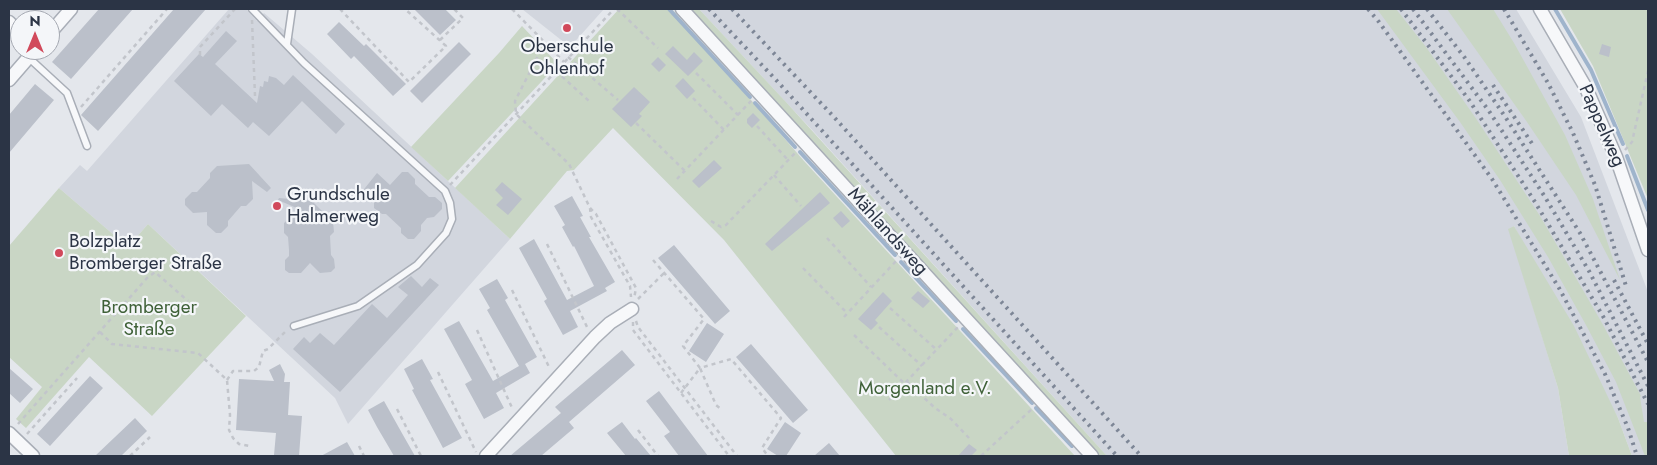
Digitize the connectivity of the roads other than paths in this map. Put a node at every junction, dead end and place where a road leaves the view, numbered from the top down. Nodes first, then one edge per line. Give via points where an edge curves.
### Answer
1 (71, 9) edge
2 (292, 9) edge
3 (682, 9) edge
4 (1540, 9) edge
5 (254, 11) edge
6 (60, 22) edge
7 (287, 44) junction
8 (27, 60) edge
9 (37, 60) edge
10 (9, 80) edge
11 (87, 146) dead end
12 (1648, 250) edge
13 (632, 308) road end
14 (294, 326) road end
15 (486, 456) edge
16 (1092, 456) edge

1 - 6 street
2 - 7 lane
3 - 16 street, Mählandsweg
4 - 12 street, Pappelweg via 1586,88 1616,157
5 - 7 lane
7 - 14 lane via 445,191 452,218 446,233 417,265 358,306
8 - 10 street
9 - 11 lane via 67,93
13 - 15 street via 595,337

